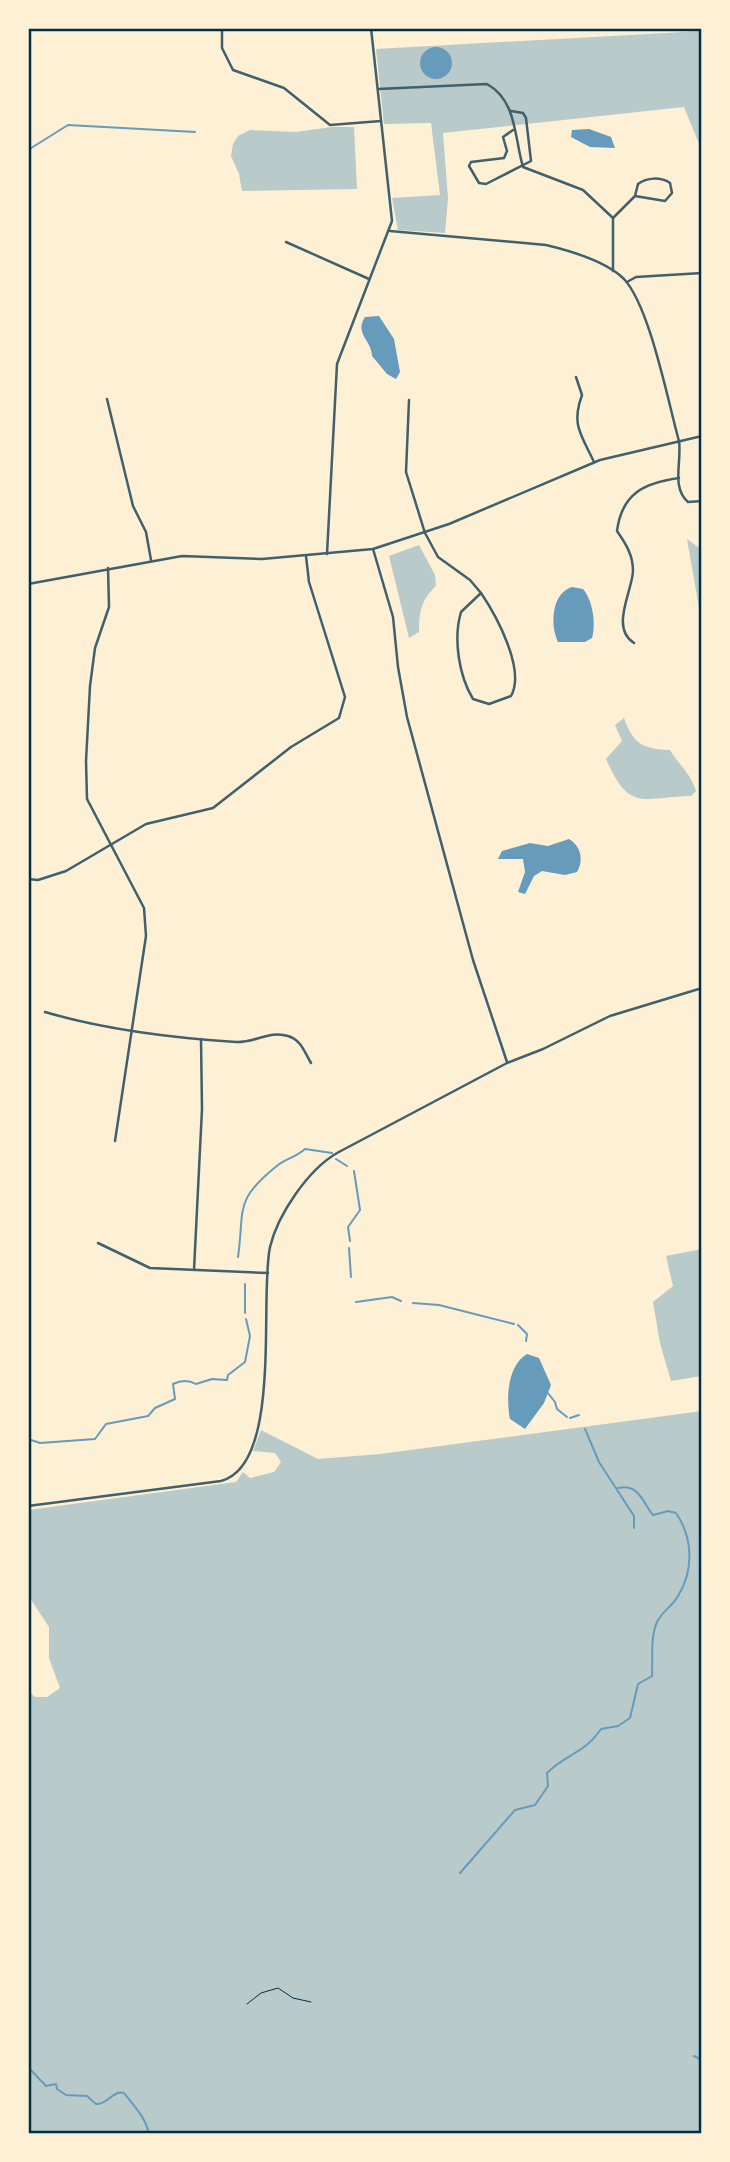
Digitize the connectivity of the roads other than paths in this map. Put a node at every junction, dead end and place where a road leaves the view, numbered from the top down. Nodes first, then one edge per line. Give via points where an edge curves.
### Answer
1 (222, 28) edge
2 (371, 28) edge
3 (378, 89) junction
4 (511, 111) junction
5 (381, 121) junction
6 (513, 130) junction
7 (523, 167) junction
8 (635, 196) junction
9 (613, 218) junction
10 (390, 231) junction
11 (286, 242) dead end
12 (613, 271) junction
13 (702, 273) edge
14 (369, 279) junction
15 (626, 282) junction
16 (576, 377) dead end
17 (107, 399) dead end
18 (409, 400) dead end
19 (702, 436) edge
20 (679, 441) junction
21 (594, 462) junction
22 (679, 478) junction
23 (702, 501) edge
24 (425, 533) junction
25 (373, 549) junction
26 (327, 554) junction
27 (306, 556) junction
28 (151, 560) junction
29 (108, 568) junction
30 (28, 584) edge
31 (481, 593) junction
32 (634, 643) dead end
33 (113, 846) junction
34 (28, 879) edge
35 (702, 988) edge
36 (45, 1012) dead end
37 (130, 1029) junction
38 (201, 1039) junction
39 (311, 1063) dead end
40 (507, 1063) junction
41 (116, 1141) dead end
42 (98, 1242) dead end
43 (194, 1270) junction
44 (268, 1273) junction
45 (28, 1506) edge

1 - 5 street via 222,48 233,70 284,88 330,125
2 - 3 street
3 - 4 street via 487,85 506,100
3 - 5 street
4 - 6 street
4 - 7 street via 526,118 531,161
5 - 10 street via 392,207
6 - 7 street
6 - 7 street via 503,137 504,158 476,160 469,166 479,183 485,184
7 - 9 street via 583,190
8 - 8 street via 665,201 670,198 670,183 663,178 642,180
8 - 9 street
9 - 12 street
10 - 12 street via 546,245
10 - 14 street
11 - 14 street
12 - 15 street
13 - 15 street via 636,277
14 - 26 street via 337,369
15 - 20 street via 641,308
16 - 21 street via 582,395 576,424
17 - 28 street
18 - 24 street via 406,472
19 - 20 street
20 - 21 street
20 - 22 street
21 - 24 street
22 - 23 street via 682,497 688,502
22 - 32 street via 648,482 620,510 617,531 629,548 633,570 624,624
24 - 25 street
24 - 31 street via 438,557
25 - 26 street
25 - 40 street via 392,608 407,717 473,960
26 - 27 street
27 - 28 street
27 - 33 street via 309,582 345,697 339,718 291,747 213,808 146,824
28 - 29 street
29 - 30 street
29 - 33 street via 108,607 95,648 86,761 87,799
31 - 31 street via 506,641 516,680 511,696 489,704 473,699 468,691 459,651 461,612
33 - 34 street via 66,871
33 - 37 street via 144,908 146,936
35 - 40 street via 610,1016
36 - 37 street
37 - 38 street
37 - 41 street
38 - 39 street via 240,1042 285,1034 299,1040
38 - 43 street
40 - 44 street via 319,1165 274,1235
42 - 43 street via 150,1268
43 - 44 street
44 - 45 street via 262,1408 247,1457 236,1475 221,1481

